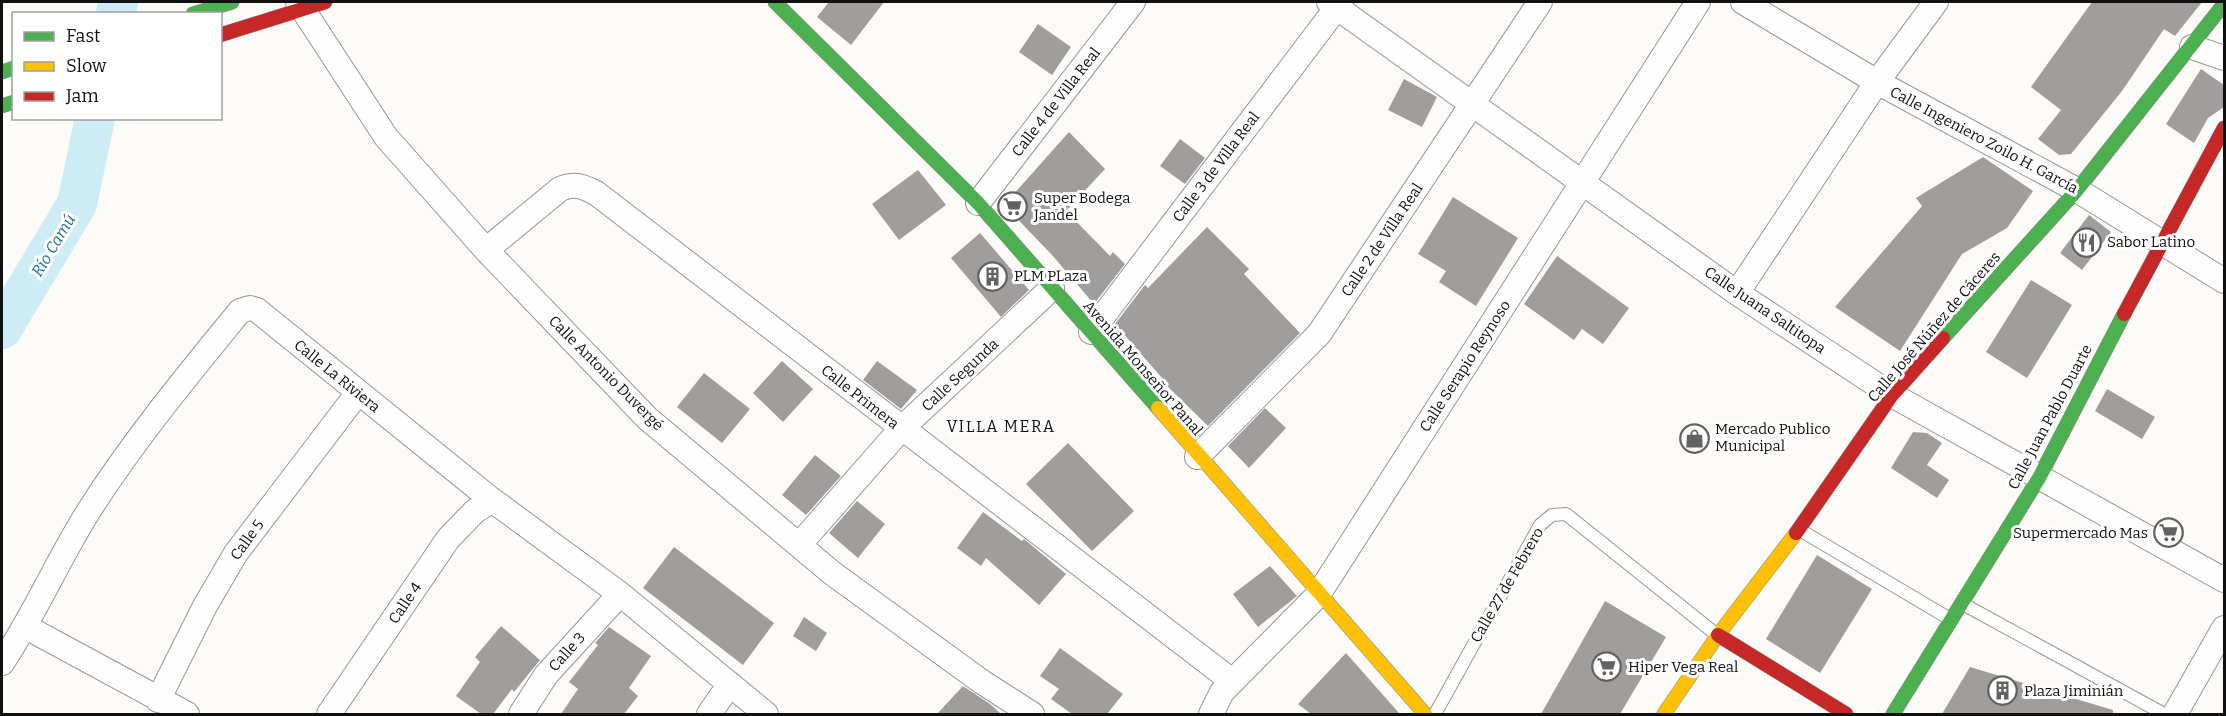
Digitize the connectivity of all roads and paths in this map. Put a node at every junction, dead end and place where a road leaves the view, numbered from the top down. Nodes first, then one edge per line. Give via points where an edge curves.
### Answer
1 (230, 2) edge
2 (324, 2) edge
3 (775, 2) edge
4 (1133, 2) edge
5 (1540, 2) edge
6 (1698, 2) edge
7 (1743, 2) edge
8 (1936, 2) edge
9 (1336, 3) edge
10 (2224, 4) edge
11 (300, 6) edge
12 (199, 12) edge
13 (222, 34) edge
14 (2192, 47) junction
15 (2224, 58) edge
16 (1877, 82) junction
17 (1472, 104) junction
18 (2224, 128) edge
19 (1582, 183) junction
20 (2077, 190) junction
21 (978, 202) junction
22 (2161, 241) junction
23 (486, 250) junction
24 (2224, 281) edge
25 (1052, 288) junction
26 (1737, 293) junction
27 (1091, 332) junction
28 (357, 394) junction
29 (1892, 396) junction
30 (901, 429) junction
31 (1197, 457) junction
32 (2039, 478) junction
33 (492, 500) junction
34 (1799, 530) junction
35 (799, 545) junction
36 (2224, 580) edge
37 (620, 594) junction
38 (1318, 595) junction
39 (1961, 603) junction
40 (1951, 620) junction
41 (26, 627) junction
42 (2224, 628) edge
43 (1718, 635) junction
44 (2, 663) edge
45 (1232, 681) junction
46 (730, 684) junction
47 (158, 700) junction
48 (187, 714) edge
49 (329, 714) edge
50 (521, 714) edge
51 (709, 714) edge
52 (766, 714) edge
53 (1032, 714) edge
54 (1211, 714) edge
55 (1425, 714) edge
56 (1435, 714) edge
57 (1664, 714) edge
58 (1846, 714) edge
59 (1893, 714) edge
60 (2164, 714) edge
61 (2175, 714) edge

1 - 12 main road
2 - 11 main road
3 - 21 main road, Avenida Monseñor Panal
4 - 21 street, Calle 4 de Villa Real
5 - 17 street, Calle 2 de Villa Real
6 - 19 street, Calle Serapio Reynoso
7 - 16 street, Calle Ingeniero Zoilo H. García
8 - 16 street
9 - 17 street, Calle Juana Saltitopa
9 - 27 street, Calle 3 de Villa Real
10 - 14 main road, Calle José Núñez de Cáceres
11 - 13 main road
11 - 23 street, Calle Antonio Duvergé via 386,137
14 - 15 street
14 - 20 main road, Calle José Núñez de Cáceres
16 - 20 street, Calle Ingeniero Zoilo H. García
16 - 26 street
17 - 19 street, Calle Juana Saltitopa
17 - 31 street, Calle 2 de Villa Real via 1318,334
18 - 22 main road, Calle Juan Pablo Duarte
19 - 26 street, Calle Juana Saltitopa
19 - 38 street, Calle Serapio Reynoso
20 - 22 street, Calle Ingeniero Zoilo H. García
20 - 29 main road, Calle José Núñez de Cáceres
21 - 25 main road, Avenida Monseñor Panal
22 - 24 street, Calle Ingeniero Zoilo H. García
22 - 32 main road, Calle Juan Pablo Duarte
23 - 30 street, Calle Primera via 560,189 580,185 596,193
23 - 35 street, Calle Antonio Duvergé via 647,418
25 - 27 main road, Avenida Monseñor Panal
25 - 30 street, Calle Segunda
26 - 29 street, Calle Juana Saltitopa
27 - 31 main road, Avenida Monseñor Panal
28 - 33 street, Calle La Riviera
28 - 41 street, Calle La Riviera via 257,310 240,311 156,414 88,513
28 - 47 street, Calle 5 via 237,553
29 - 32 street, Calle Juana Saltitopa
29 - 34 main road, Calle José Núñez de Cáceres
30 - 35 street, Calle Segunda
30 - 45 street, Calle Primera
31 - 38 main road, Avenida Monseñor Panal
32 - 36 street, Calle Juana Saltitopa
32 - 39 main road, Calle Juan Pablo Duarte
33 - 37 street, Calle La Riviera
33 - 49 street, Calle 4 via 448,539
34 - 40 lane
34 - 43 main road, Calle José Núñez de Cáceres
35 - 53 street, Calle Antonio Duvergé via 982,682
37 - 46 street, Calle La Riviera
37 - 50 street, Calle 3 via 546,675
38 - 45 street, Calle Serapio Reynoso
38 - 55 main road, Avenida Monseñor Panal
39 - 40 main road, Calle Juan Pablo Duarte
39 - 60 lane
40 - 59 main road, Calle Juan Pablo Duarte
41 - 44 street, Calle La Riviera
41 - 47 street
42 - 61 street
43 - 56 lane, Calle 27 de Febrero via 1566,514 1552,515 1540,525
43 - 57 main road, Calle José Núñez de Cáceres
43 - 58 main road
45 - 54 street, Calle Serapio Reynoso
46 - 51 street
46 - 52 street, Calle La Riviera
47 - 48 street

